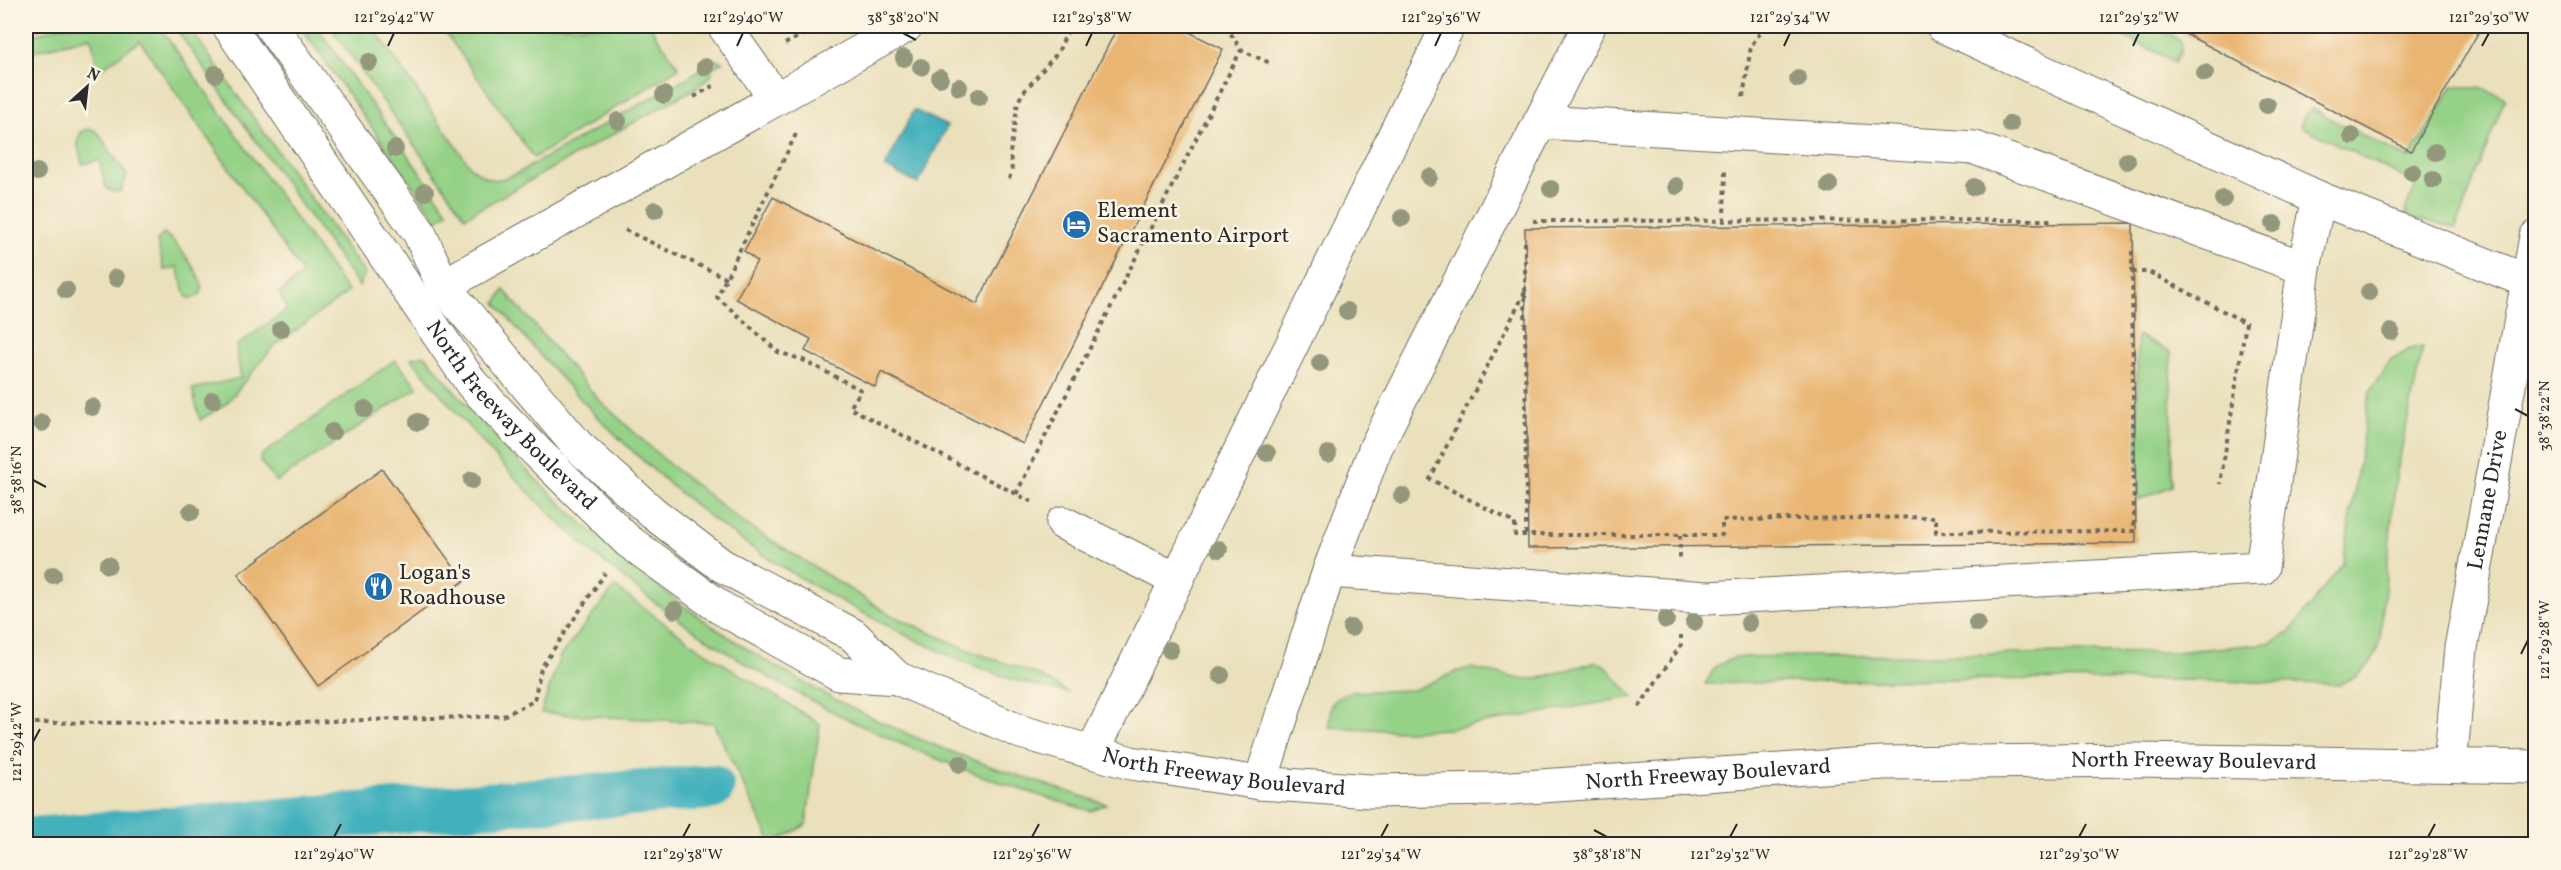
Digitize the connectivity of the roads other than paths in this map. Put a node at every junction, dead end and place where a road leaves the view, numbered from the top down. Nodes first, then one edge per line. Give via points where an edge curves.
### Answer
1 (229, 26) edge
2 (271, 26) edge
3 (724, 26) edge
4 (906, 26) edge
5 (1448, 26) edge
6 (1588, 26) edge
7 (1943, 26) edge
8 (775, 98) junction
9 (1540, 122) junction
10 (2319, 198) junction
11 (2535, 237) edge
12 (2304, 268) junction
13 (2527, 281) junction
14 (443, 286) junction
15 (1063, 523) dead end
16 (1329, 572) junction
17 (1177, 580) junction
18 (897, 678) junction
19 (1093, 751) junction
20 (2450, 765) junction
21 (2535, 767) edge
22 (1260, 783) junction

1 - 18 street, North Freeway Boulevard via 472,384 628,541 721,608 839,674
2 - 14 street, North Freeway Boulevard via 419,232
3 - 8 street
4 - 8 street
5 - 17 street
6 - 9 street
7 - 10 street
8 - 14 street
9 - 12 street via 1975,148
9 - 16 street via 1376,447
10 - 12 street
10 - 13 street
11 - 13 street, Lennane Drive
12 - 16 street via 2262,568 1707,598
13 - 20 street, Lennane Drive via 2461,648
14 - 18 street, North Freeway Boulevard via 578,446 653,513 721,565 854,635
15 - 17 street
16 - 22 street
17 - 19 street
18 - 19 street, North Freeway Boulevard via 1021,732
19 - 22 street, North Freeway Boulevard via 1131,763
20 - 21 street, North Freeway Boulevard
20 - 22 street, North Freeway Boulevard via 2139,760 1895,763 1496,789 1370,791

